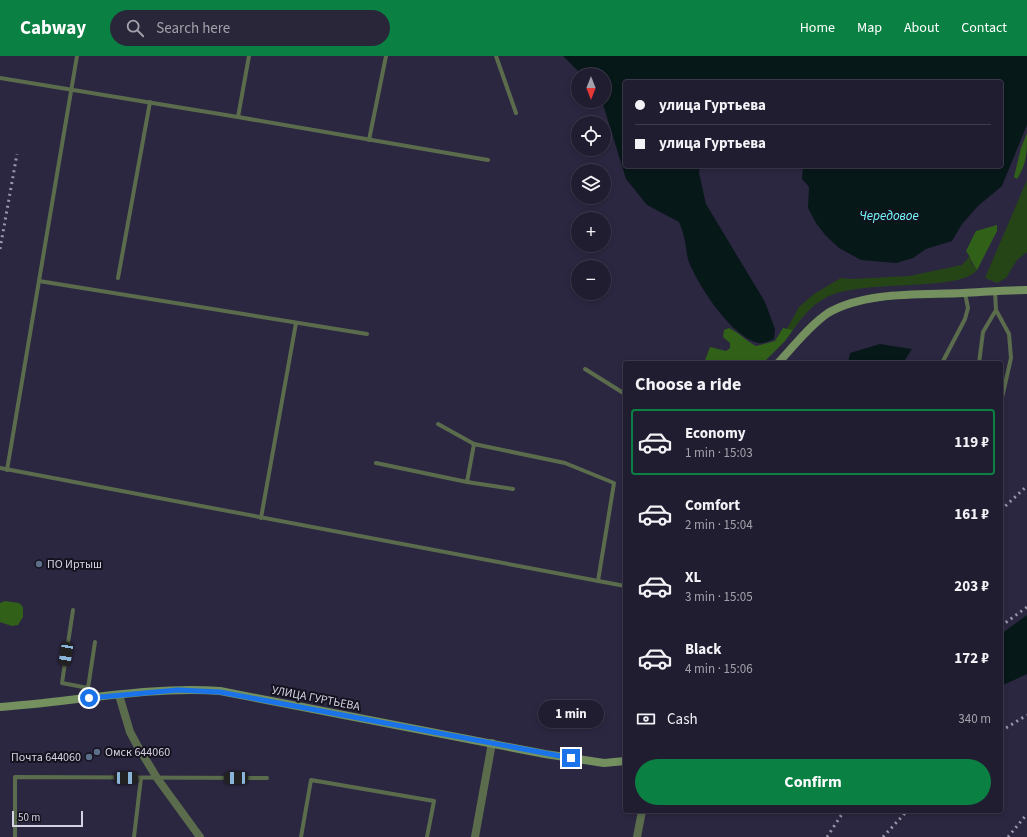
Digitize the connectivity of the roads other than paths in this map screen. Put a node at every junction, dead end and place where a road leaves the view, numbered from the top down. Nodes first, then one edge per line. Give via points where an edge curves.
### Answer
1 (77, 56) edge
2 (249, 56) edge
3 (386, 56) edge
4 (496, 56) edge
5 (0, 78) edge
6 (71, 89) junction
7 (150, 102) junction
8 (516, 113) dead end
9 (238, 117) junction
10 (369, 140) junction
11 (488, 160) dead end
12 (118, 278) dead end
13 (39, 282) junction
14 (995, 290) junction
15 (1027, 290) edge
16 (964, 293) junction
17 (996, 310) junction
18 (296, 323) junction
19 (367, 334) dead end
20 (780, 361) edge
21 (943, 361) edge
22 (978, 361) edge
23 (585, 369) dead end
24 (623, 393) edge
25 (1003, 393) edge
26 (438, 424) dead end
27 (474, 444) junction
28 (376, 463) dead end
29 (0, 468) edge
30 (7, 470) junction
31 (467, 482) junction
32 (512, 489) dead end
33 (261, 518) junction
34 (598, 581) junction
35 (623, 586) edge
36 (73, 610) dead end
37 (95, 642) dead end
38 (88, 688) junction
39 (119, 695) junction
40 (89, 698) junction
41 (0, 707) edge
42 (492, 743) junction
43 (623, 761) edge
44 (141, 778) junction
45 (157, 778) junction
46 (267, 778) dead end
47 (642, 813) edge
48 (15, 837) edge
49 (134, 837) edge
50 (200, 837) edge
51 (301, 837) edge
52 (427, 837) edge
53 (476, 837) edge
54 (637, 837) edge

1 - 6 lane
2 - 9 lane
3 - 10 lane
4 - 8 lane
5 - 6 lane
6 - 7 lane
6 - 13 lane
7 - 9 lane
7 - 12 lane
9 - 10 lane
10 - 11 lane
13 - 18 lane
13 - 30 lane
14 - 15 main road
14 - 16 main road
14 - 17 lane
16 - 20 main road via 905,295 847,305 828,313 809,329
16 - 21 lane via 968,308 965,319
17 - 22 lane via 983,332
17 - 25 lane via 1009,334 1011,358
18 - 19 lane
18 - 33 lane
23 - 24 lane
26 - 27 lane
27 - 31 lane
27 - 34 lane via 565,463 614,483
28 - 31 lane
29 - 30 lane
30 - 33 lane
31 - 32 lane
33 - 34 lane
34 - 35 lane
36 - 38 lane via 62,683
37 - 38 lane
38 - 40 lane
39 - 40 main road, УЛИЦА ГУРТЬЕВА
39 - 42 main road, УЛИЦА ГУРТЬЕВА via 189,689 220,692
39 - 45 street via 130,732
40 - 41 main road, УЛИЦА ГУРТЬЕВА
42 - 43 main road, УЛИЦА ГУРТЬЕВА via 604,763
42 - 53 street
44 - 45 lane
44 - 48 lane via 15,777
44 - 49 lane
45 - 46 lane
45 - 50 street
47 - 54 street
51 - 52 lane via 311,780 434,802

